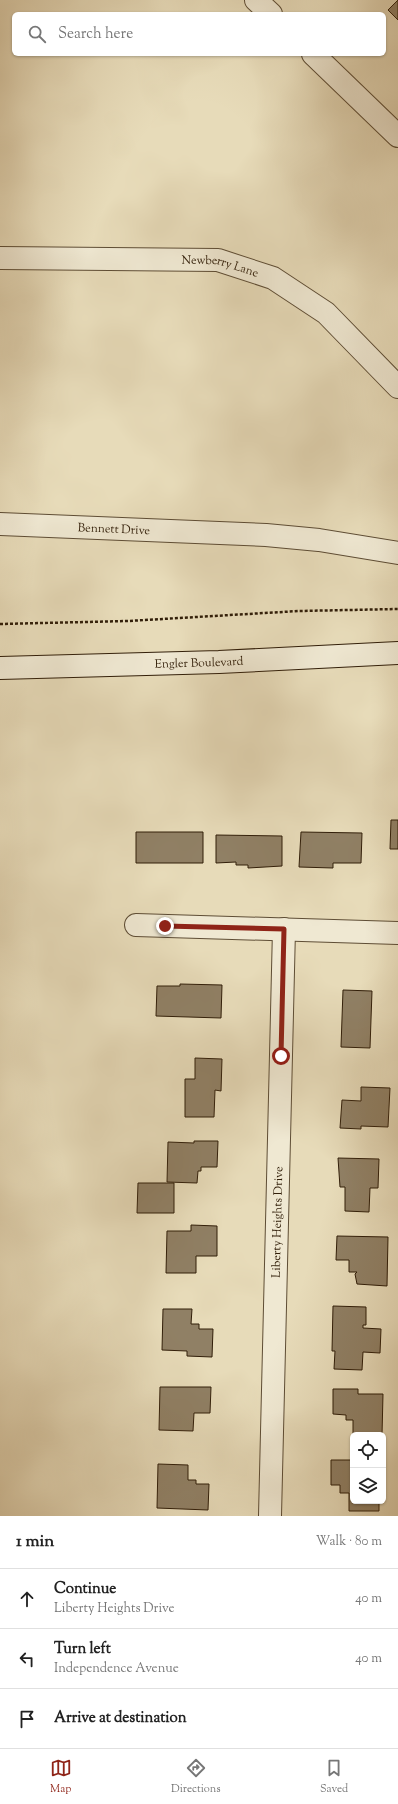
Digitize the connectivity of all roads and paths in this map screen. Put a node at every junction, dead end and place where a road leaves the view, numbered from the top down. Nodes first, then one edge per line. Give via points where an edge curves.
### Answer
1 (256, 0) edge
2 (269, 12) edge
3 (315, 56) edge
4 (398, 136) edge
5 (0, 258) edge
6 (398, 387) edge
7 (0, 524) edge
8 (398, 553) edge
9 (398, 609) edge
10 (0, 624) edge
11 (398, 653) edge
12 (0, 668) edge
13 (136, 925) dead end
14 (284, 929) junction
15 (398, 933) edge
16 (270, 1516) edge

1 - 2 street
3 - 4 street
5 - 6 street, Newberry Lane via 218,260 273,278 326,313
7 - 8 street, Bennett Drive via 227,533 319,540
9 - 10 path
11 - 12 street, Engler Boulevard via 219,662
13 - 14 street
14 - 15 street
14 - 16 street, Liberty Heights Drive

